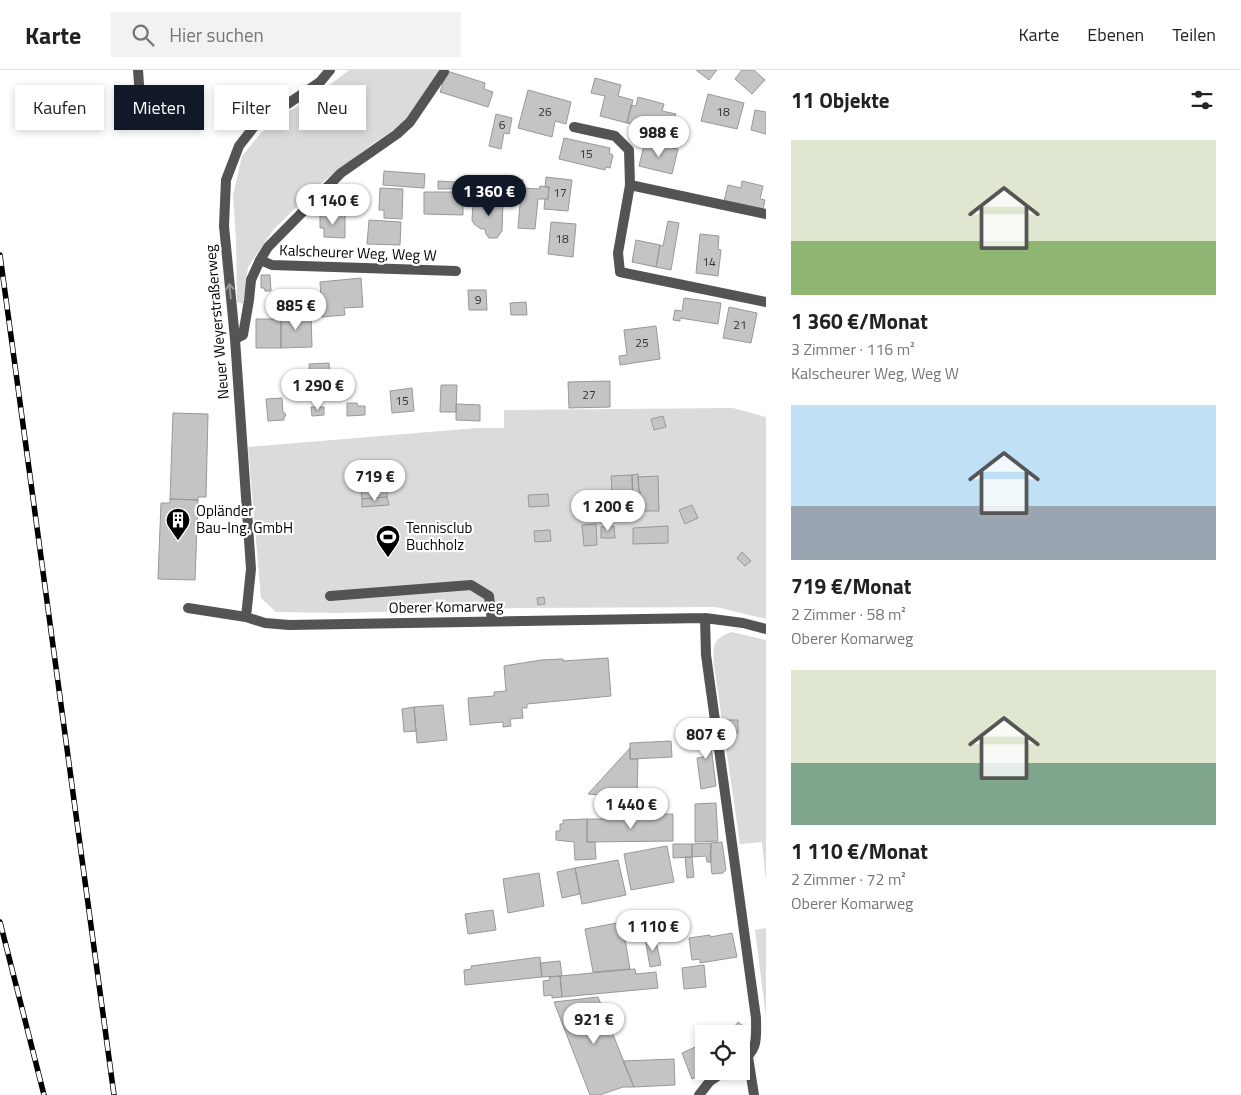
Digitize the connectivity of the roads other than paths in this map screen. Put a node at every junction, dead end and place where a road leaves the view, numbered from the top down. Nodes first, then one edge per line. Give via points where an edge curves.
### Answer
1 (138, 70) edge
2 (330, 70) edge
3 (444, 72) dead end
4 (139, 85) edge
5 (574, 126) dead end
6 (630, 186) junction
7 (766, 214) edge
8 (260, 260) junction
9 (456, 271) dead end
10 (766, 302) edge
11 (235, 339) junction
12 (330, 596) dead end
13 (188, 608) dead end
14 (246, 617) junction
15 (705, 618) junction
16 (492, 621) junction
17 (766, 629) edge
18 (750, 1052) edge
19 (750, 1079) edge
20 (712, 1080) edge
21 (699, 1095) edge
22 (754, 1095) edge

1 - 4 street
11 -> 2 street, Neuer Weyerstraßerweg via 224,226 226,180 239,146 260,119 320,82
3 - 8 street via 410,122 341,173 275,240
5 - 6 street via 616,136 628,150
6 - 7 street
6 - 10 street via 618,253 620,272
8 - 9 street, Kalscheurer Weg, Weg W via 272,265
8 - 11 street via 251,280 242,335
11 - 14 street, Neuer Weyerstraßerweg via 251,569
12 - 16 street via 471,584 489,596
13 - 14 street, Oberer Komarweg
14 - 16 street, Oberer Komarweg via 289,625
15 - 16 street, Oberer Komarweg
15 - 17 street, Oberer Komarweg
15 - 18 street via 706,656 756,1018 756,1044
19 - 22 street
20 - 21 street

